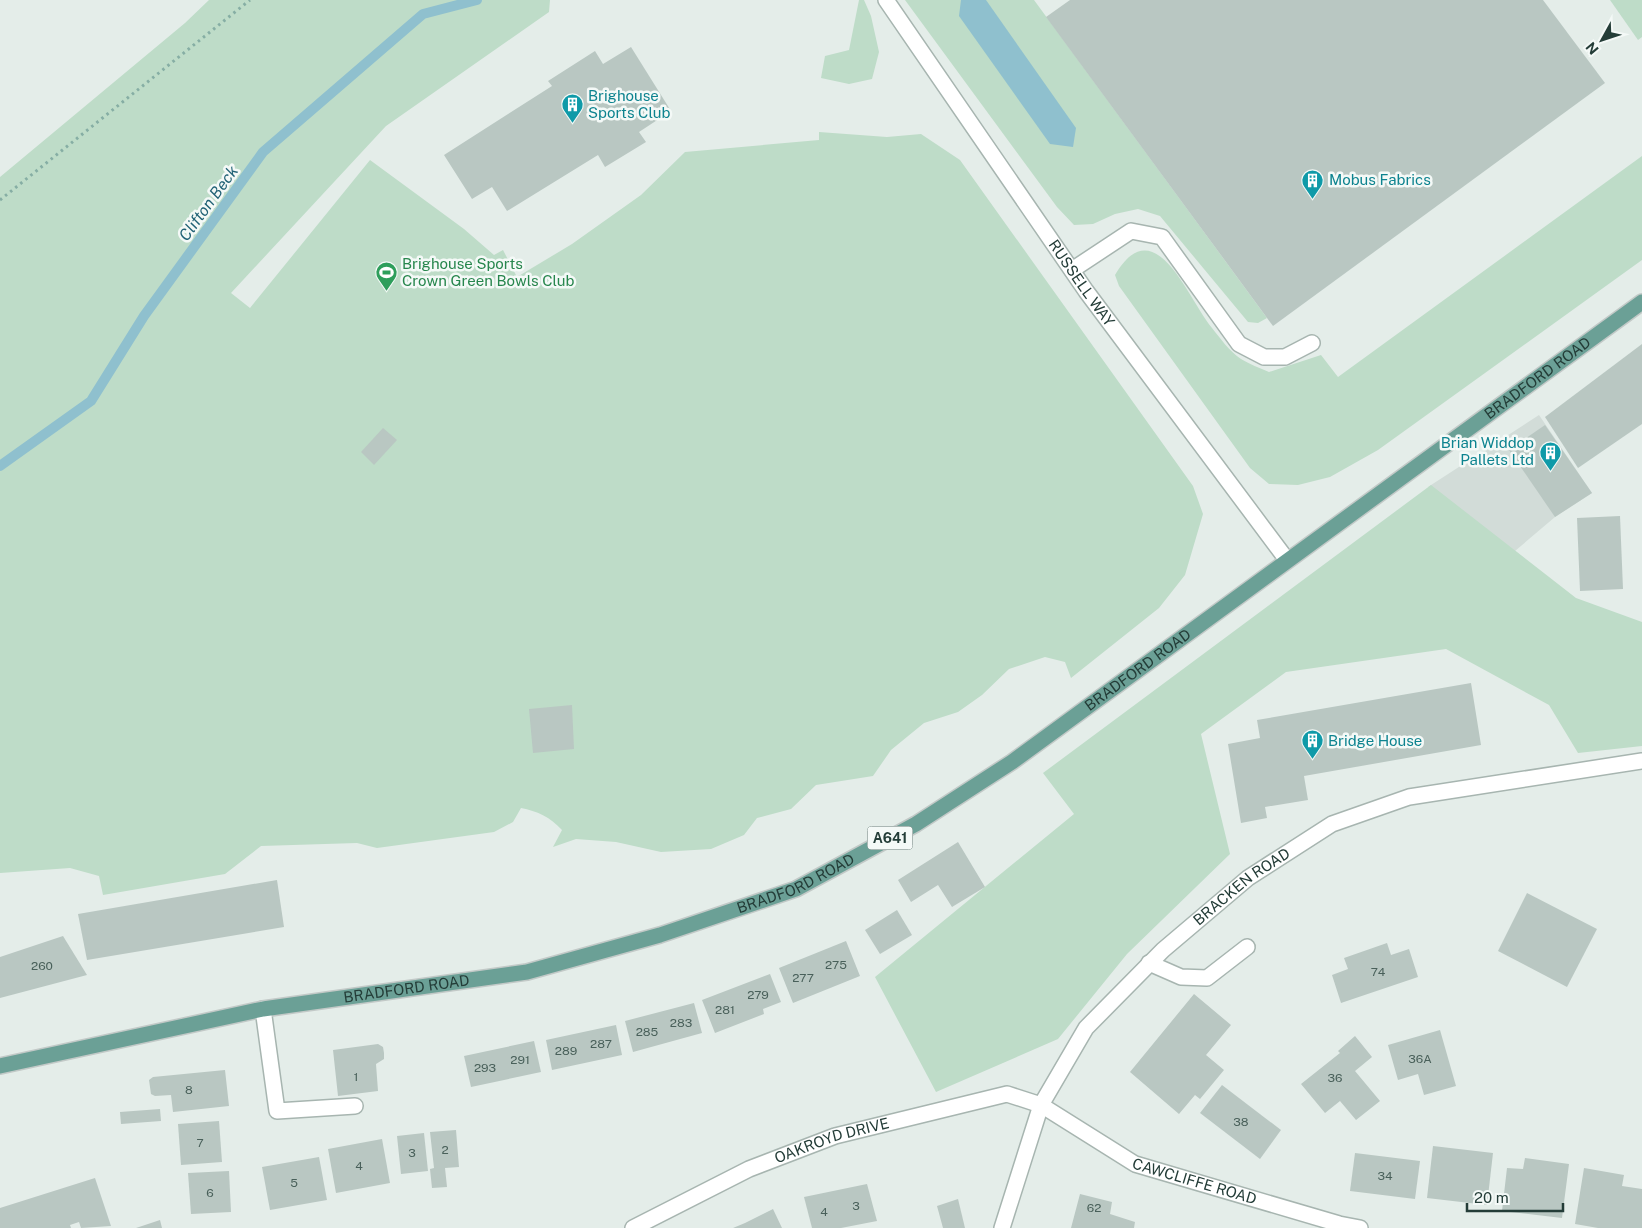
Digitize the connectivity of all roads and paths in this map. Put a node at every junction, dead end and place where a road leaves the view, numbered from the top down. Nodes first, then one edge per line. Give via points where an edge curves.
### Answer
1 (250, 0) edge
2 (886, 0) edge
3 (0, 200) edge
4 (1072, 270) junction
5 (1642, 302) edge
6 (1312, 343) dead end
7 (1287, 560) junction
8 (1642, 761) edge
9 (1247, 947) dead end
10 (1150, 963) junction
11 (263, 1009) junction
12 (0, 1066) edge
13 (1041, 1105) junction
14 (355, 1106) dead end
15 (633, 1228) edge
16 (1002, 1228) edge
17 (1360, 1228) edge

1 - 3 path
2 - 4 street, RUSSELL WAY
4 - 6 street via 1131,231 1162,237 1239,344 1264,357 1285,357
4 - 7 street, RUSSELL WAY
5 - 7 main road, BRADFORD ROAD / A641
7 - 11 main road, BRADFORD ROAD / A641 via 1012,762 916,824 796,889 660,935 527,972
8 - 10 street, BRACKEN ROAD via 1409,796 1332,824 1248,878
9 - 10 street via 1207,978 1181,977
10 - 13 street, BRACKEN ROAD via 1086,1028
11 - 12 main road, BRADFORD ROAD / A641
11 - 14 street via 277,1111
13 - 15 street, OAKROYD DRIVE via 1007,1094 835,1136 749,1169
13 - 16 street, BRACKEN ROAD
13 - 17 street, CAWCLIFFE ROAD via 1134,1164

